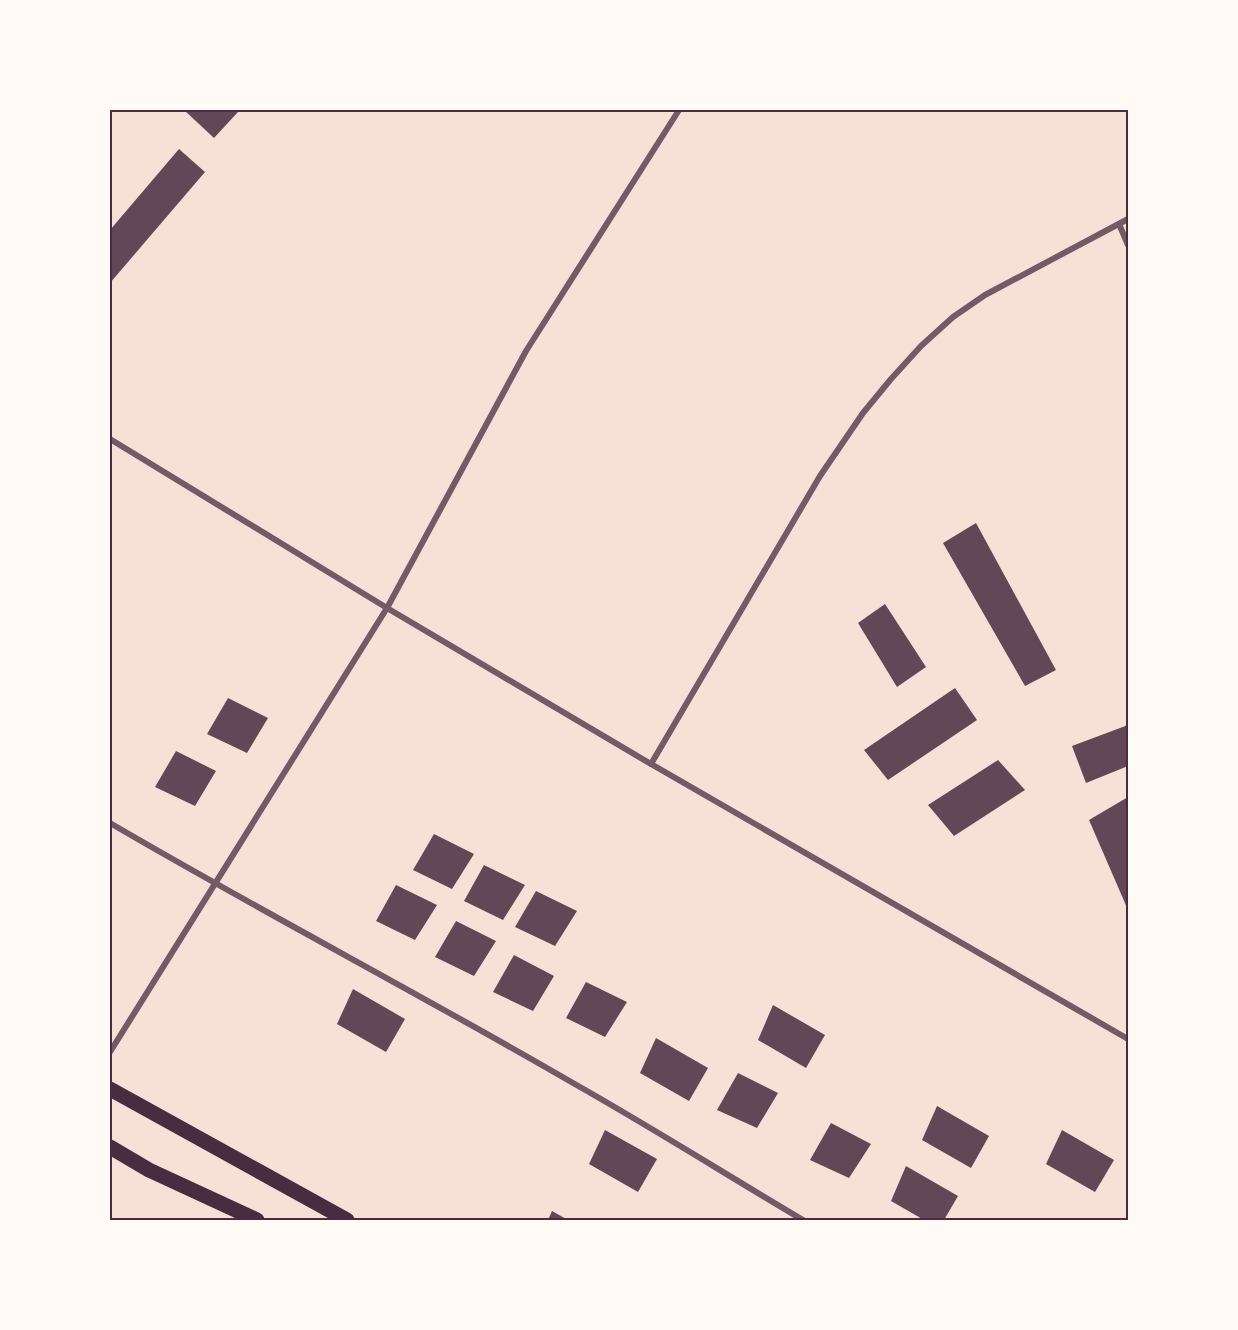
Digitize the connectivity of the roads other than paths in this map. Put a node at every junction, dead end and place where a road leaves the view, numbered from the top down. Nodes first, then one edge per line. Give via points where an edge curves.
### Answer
1 (678, 110) edge
2 (1128, 219) edge
3 (1119, 224) junction
4 (1128, 245) edge
5 (110, 439) edge
6 (387, 608) junction
7 (651, 765) junction
8 (110, 823) edge
9 (215, 885) junction
10 (1128, 1039) edge
11 (110, 1052) edge
12 (110, 1089) edge
13 (110, 1147) edge
14 (257, 1221) edge
15 (347, 1221) edge
16 (803, 1221) edge

1 - 6 street via 526,351
2 - 3 street
3 - 4 street
3 - 7 street via 961,311 891,378 820,476
5 - 6 street
6 - 7 street
6 - 9 street
7 - 10 street
8 - 9 street
9 - 11 street
9 - 16 street via 574,1083
12 - 15 main road
13 - 14 main road via 149,1170

